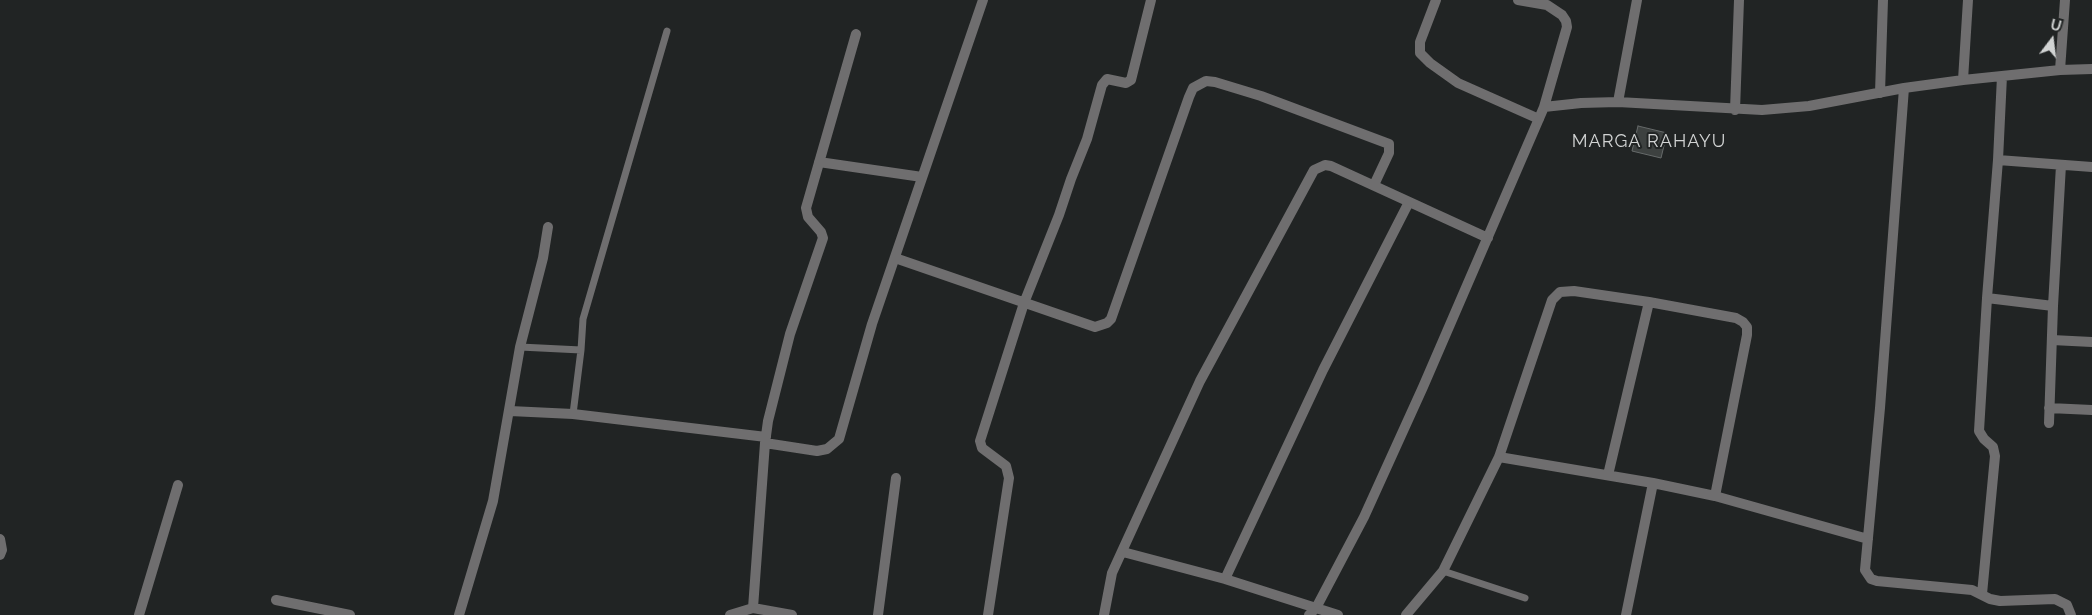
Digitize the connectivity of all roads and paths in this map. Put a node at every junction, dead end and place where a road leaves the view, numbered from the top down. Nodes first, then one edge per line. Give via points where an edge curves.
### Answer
1 (983, 0) edge
2 (1151, 0) edge
3 (1436, 0) edge
4 (1518, 0) edge
5 (1637, 0) edge
6 (1739, 0) edge
7 (1883, 0) edge
8 (1968, 0) edge
9 (2065, 0) edge
10 (667, 31) dead end
11 (856, 34) dead end
12 (2092, 69) edge
13 (2060, 70) junction
14 (2002, 76) junction
15 (1963, 80) junction
16 (1904, 88) junction
17 (1880, 93) junction
18 (1618, 102) junction
19 (1544, 107) junction
20 (1735, 110) junction
21 (1539, 118) junction
22 (1998, 160) junction
23 (819, 162) junction
24 (2061, 165) junction
25 (2092, 167) edge
26 (922, 176) junction
27 (1374, 184) junction
28 (1409, 202) junction
29 (548, 227) dead end
30 (1488, 238) junction
31 (895, 258) junction
32 (1987, 298) junction
33 (1649, 302) junction
34 (1024, 304) junction
35 (2052, 306) junction
36 (2052, 340) junction
37 (2092, 342) edge
38 (520, 347) junction
39 (581, 350) junction
40 (2049, 408) junction
41 (2092, 410) edge
42 (510, 411) junction
43 (573, 414) junction
44 (2049, 423) dead end
45 (765, 440) junction
46 (1499, 457) junction
47 (1608, 476) junction
48 (896, 478) dead end
49 (1653, 483) junction
50 (178, 485) dead end
51 (1715, 496) junction
52 (0, 539) edge
53 (1868, 539) junction
54 (1122, 552) junction
55 (0, 554) edge
56 (1443, 572) junction
57 (1225, 579) junction
58 (1982, 594) junction
59 (1525, 598) dead end
60 (276, 600) dead end
61 (753, 608) junction
62 (1312, 611) edge
63 (139, 615) edge
64 (350, 615) edge
65 (459, 615) edge
66 (730, 615) edge
67 (792, 615) edge
68 (878, 615) edge
69 (988, 615) edge
70 (1104, 615) edge
71 (1338, 615) edge
72 (1406, 615) edge
73 (1626, 615) edge
74 (2071, 615) edge

1 - 26 street
2 - 34 street via 1131,80 1126,83 1107,78 1102,85 1087,139
3 - 21 street via 1420,42 1420,53 1458,84
4 - 19 street via 1547,6 1566,21
5 - 18 street
6 - 20 street
7 - 17 street
8 - 15 street
9 - 13 street
10 - 39 lane via 583,319
11 - 23 street
12 - 13 street
13 - 14 street
14 - 15 street
14 - 22 street
15 - 16 street
16 - 17 street
16 - 53 street
17 - 20 street via 1810,106
18 - 19 street
18 - 20 street
19 - 21 street
21 - 30 street
22 - 24 street
22 - 32 street
23 - 26 street
23 - 45 street via 806,213 823,238 790,334
24 - 25 street
24 - 35 street
26 - 31 street
27 - 28 street
27 - 34 street via 1390,153 1389,144 1261,96 1206,81 1193,88 1189,97 1111,319 1096,327
27 - 54 street via 1325,165 1310,174 1200,381
28 - 30 street
28 - 57 street via 1323,370
29 - 38 street
30 - 62 street via 1364,517
31 - 34 street
31 - 45 street via 872,324 839,440 827,449 817,450
32 - 35 street
32 - 58 street via 1979,431 1993,447 1995,456
33 - 46 street via 1574,291 1556,294
33 - 47 street
33 - 51 street via 1740,319 1747,328
34 - 69 street via 980,441 982,448 1006,466 1009,478
35 - 36 street
36 - 37 street
36 - 40 street
38 - 39 lane
38 - 42 street
39 - 43 lane
40 - 41 street
40 - 44 street
42 - 43 street
42 - 65 street via 493,501
43 - 45 street
45 - 61 street
46 - 47 street
46 - 56 street
47 - 49 street
48 - 68 street
49 - 51 street
49 - 73 street
50 - 63 street
51 - 53 street
52 - 55 street
53 - 58 street via 1865,570 1871,579 1972,590
54 - 57 street
54 - 70 street via 1112,573
56 - 59 lane
56 - 72 street
57 - 62 street
58 - 74 street via 2000,601 2055,599 2067,605
60 - 64 street
61 - 66 street
61 - 67 street
62 - 71 street

